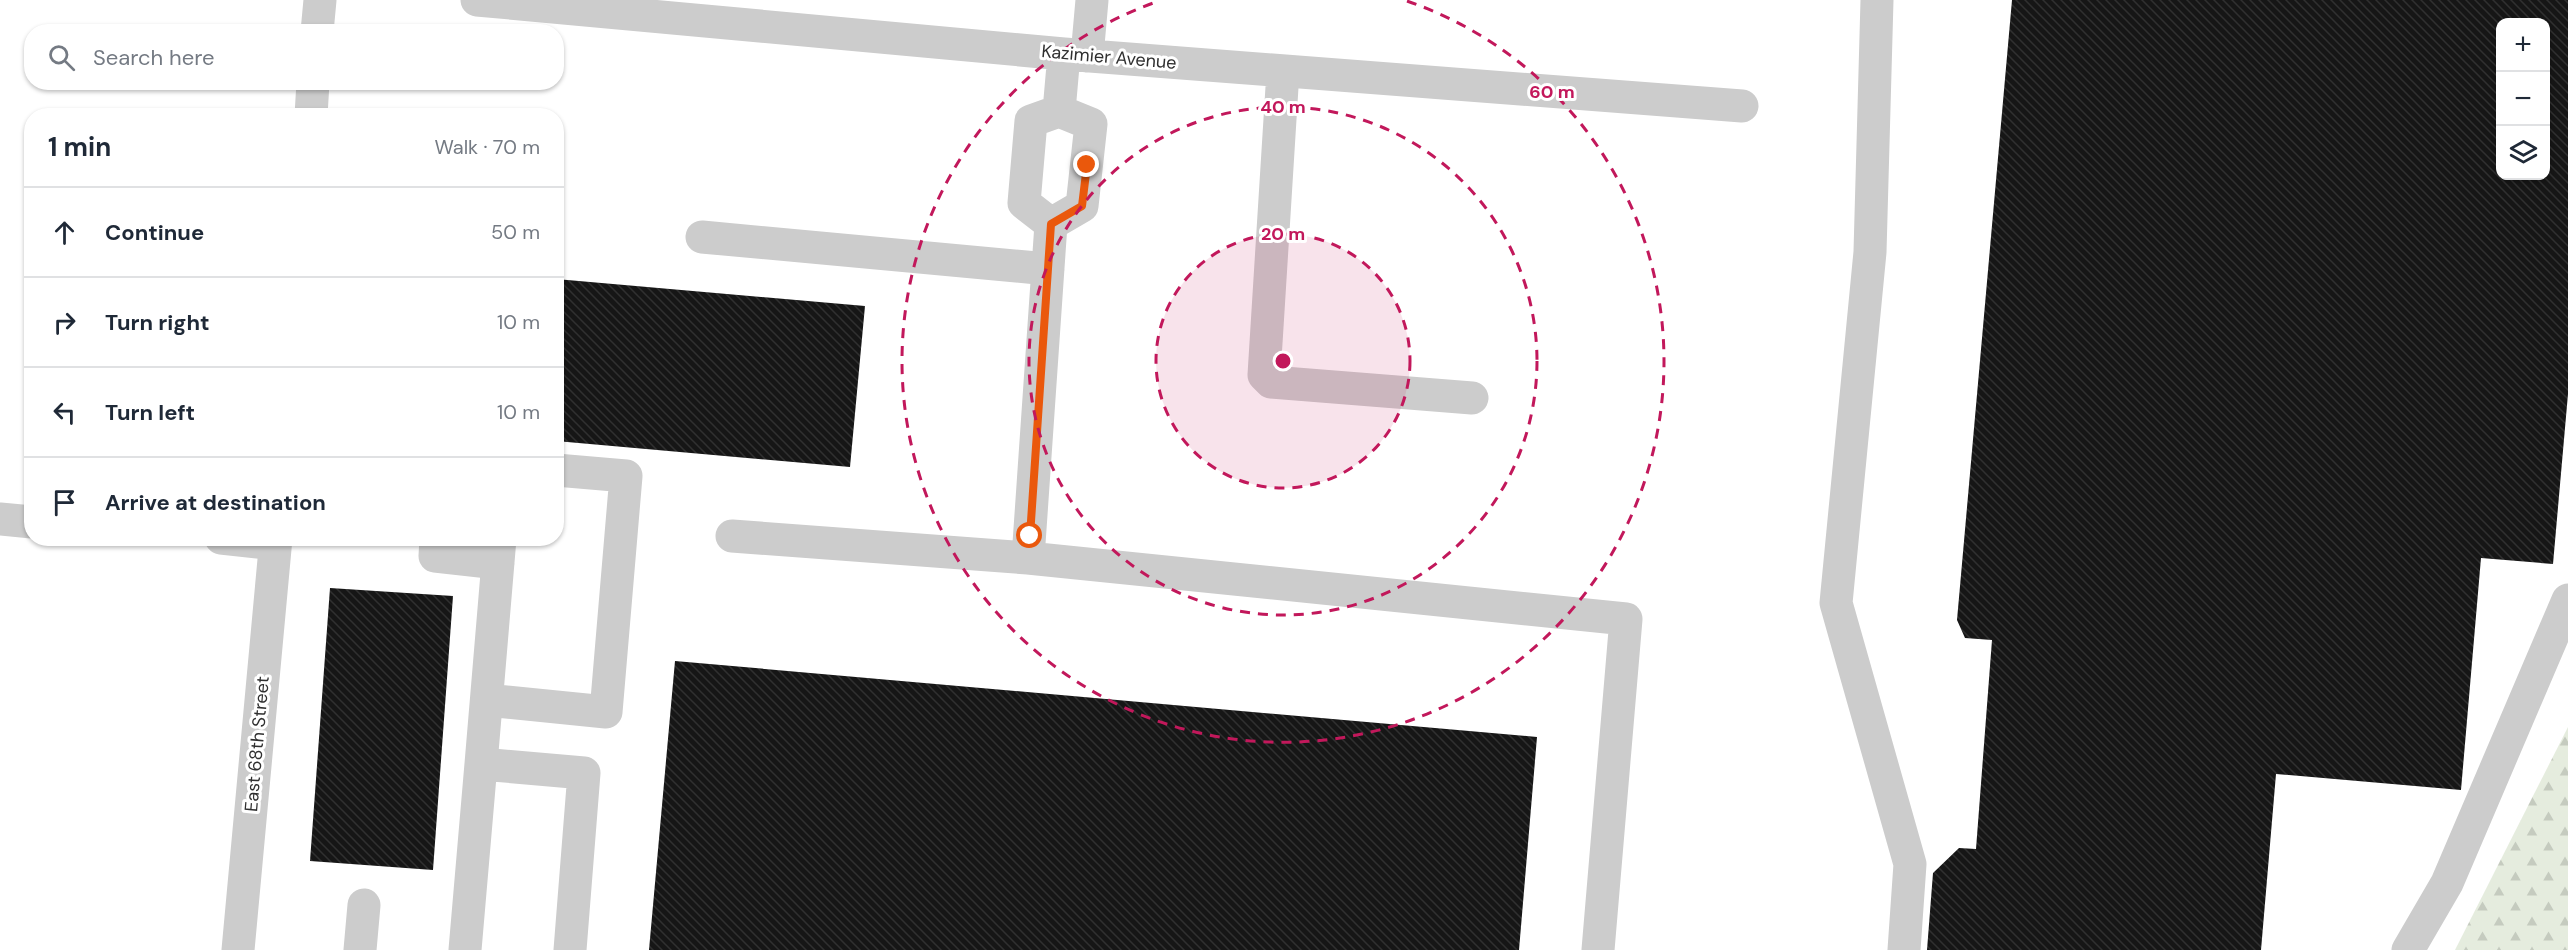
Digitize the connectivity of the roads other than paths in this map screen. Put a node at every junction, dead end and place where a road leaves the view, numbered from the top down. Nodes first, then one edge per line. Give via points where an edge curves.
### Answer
1 (320, 0) edge
2 (477, 0) edge
3 (1092, 0) edge
4 (1877, 0) edge
5 (318, 24) edge
6 (1076, 55) junction
7 (1283, 70) junction
8 (312, 90) edge
9 (1742, 106) dead end
10 (311, 108) edge
11 (1059, 111) junction
12 (1051, 224) junction
13 (702, 237) dead end
14 (1048, 269) junction
15 (1472, 398) dead end
16 (564, 471) edge
17 (0, 519) edge
18 (24, 521) edge
19 (732, 536) dead end
20 (275, 546) edge
21 (436, 546) edge
22 (499, 551) edge
23 (1028, 558) junction
24 (2568, 600) edge
25 (487, 700) junction
26 (481, 764) junction
27 (364, 905) dead end
28 (238, 950) edge
29 (360, 950) edge
30 (465, 950) edge
31 (570, 950) edge
32 (1598, 950) edge
33 (1904, 950) edge
34 (2408, 950) edge

1 - 5 street
2 - 6 street, Kazimier Avenue
3 - 6 street
4 - 33 street via 1870,252 1836,603 1910,864
6 - 7 street, Kazimier Avenue
6 - 11 street
7 - 9 street, Kazimier Avenue
7 - 15 street via 1264,375 1271,382
8 - 10 street
11 - 12 street via 1031,121 1024,203
11 - 12 street via 1091,124 1082,206
12 - 14 street
13 - 14 street
14 - 23 street
16 - 25 street via 626,476 606,712
17 - 18 street
19 - 23 street
20 - 28 street, East 68th Street
21 - 22 street via 435,556
22 - 25 street
23 - 32 street via 1626,619
24 - 34 street via 2447,883
25 - 26 street
26 - 30 street
26 - 31 street via 584,773
27 - 29 street

